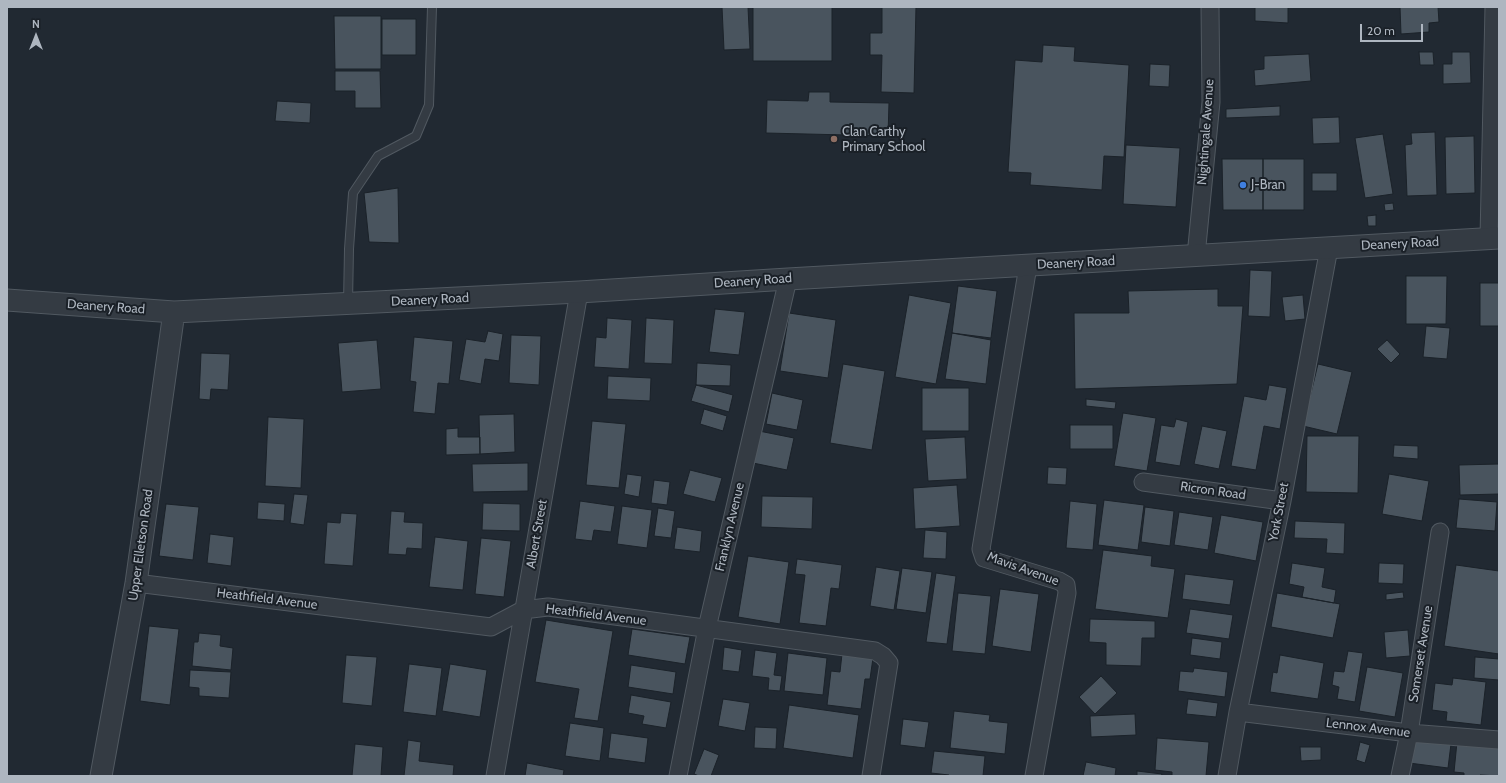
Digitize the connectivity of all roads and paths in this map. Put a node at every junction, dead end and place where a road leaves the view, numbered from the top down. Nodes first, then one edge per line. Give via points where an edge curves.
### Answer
1 (432, 7) edge
2 (1210, 7) edge
3 (1494, 7) edge
4 (1494, 238) edge
5 (1329, 248) junction
6 (1196, 256) junction
7 (1028, 266) junction
8 (788, 279) junction
9 (579, 292) junction
10 (7, 300) edge
11 (348, 304) junction
12 (174, 312) junction
13 (1143, 482) dead end
14 (1282, 501) junction
15 (1440, 532) dead end
16 (136, 583) junction
17 (523, 610) junction
18 (707, 628) junction
19 (1238, 712) junction
20 (1409, 733) junction
21 (1499, 740) edge
22 (101, 776) edge
23 (495, 776) edge
24 (678, 776) edge
25 (871, 776) edge
26 (1034, 776) edge
27 (1227, 776) edge
28 (1400, 776) edge

1 - 11 lane via 429,105 416,136 378,156 354,193
2 - 6 street, Nightingale Avenue via 1210,102
3 - 4 street
4 - 5 street, Deanery Road
5 - 6 street, Deanery Road
5 - 14 street, York Street
6 - 7 street, Deanery Road
7 - 8 street, Deanery Road
7 - 26 street, Mavis Avenue via 981,550 984,558 1059,581 1066,585 1068,593
8 - 9 street, Deanery Road
8 - 18 street, Franklyn Avenue
9 - 11 street, Deanery Road
9 - 17 street, Albert Street
10 - 12 street, Deanery Road
11 - 12 street, Deanery Road
12 - 16 street, Upper Elletson Road
13 - 14 street, Ricron Road
14 - 19 street, York Street
15 - 20 street, Somerset Avenue
16 - 17 street, Heathfield Avenue via 491,627
16 - 22 street, Upper Elletson Road
17 - 18 street, Heathfield Avenue via 548,607
17 - 23 street, Albert Street
18 - 24 street, Franklyn Avenue
18 - 25 street, Heathfield Avenue via 876,651 882,656 889,663
19 - 20 street, Lennox Avenue
19 - 27 street, York Street
20 - 21 street, Lennox Avenue
20 - 28 street, Somerset Avenue

